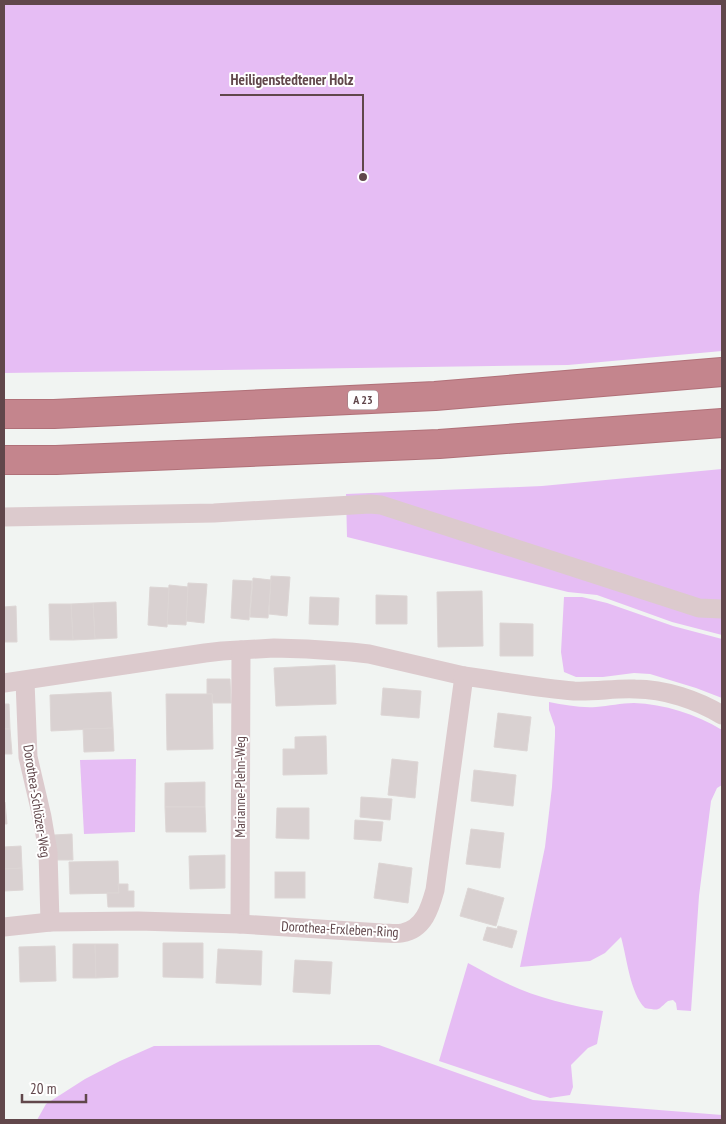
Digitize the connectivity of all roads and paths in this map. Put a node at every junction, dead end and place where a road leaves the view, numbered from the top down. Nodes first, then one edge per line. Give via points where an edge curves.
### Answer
1 (722, 372) edge
2 (4, 414) edge
3 (722, 423) edge
4 (4, 460) edge
5 (4, 517) edge
6 (722, 609) edge
7 (241, 650) junction
8 (464, 676) junction
9 (24, 681) junction
10 (4, 683) edge
11 (722, 715) edge
12 (50, 922) junction
13 (240, 924) junction
14 (4, 927) edge

1 - 2 highway, A 23 via 435,396
3 - 4 highway via 439,444
5 - 6 street via 214,513 381,505 700,608
7 - 8 street via 307,649 369,654
7 - 9 street via 187,655
7 - 13 street, Marianne-Plehn-Weg
8 - 11 street via 576,691 646,689 683,698
8 - 13 street, Dorothea-Erxleben-Ring via 434,890 429,911 422,922 400,933
9 - 10 street
9 - 12 street, Dorothea-Schlözer-Weg via 28,757 48,852
12 - 13 street, Dorothea-Erxleben-Ring
12 - 14 street, Dorothea-Erxleben-Ring

